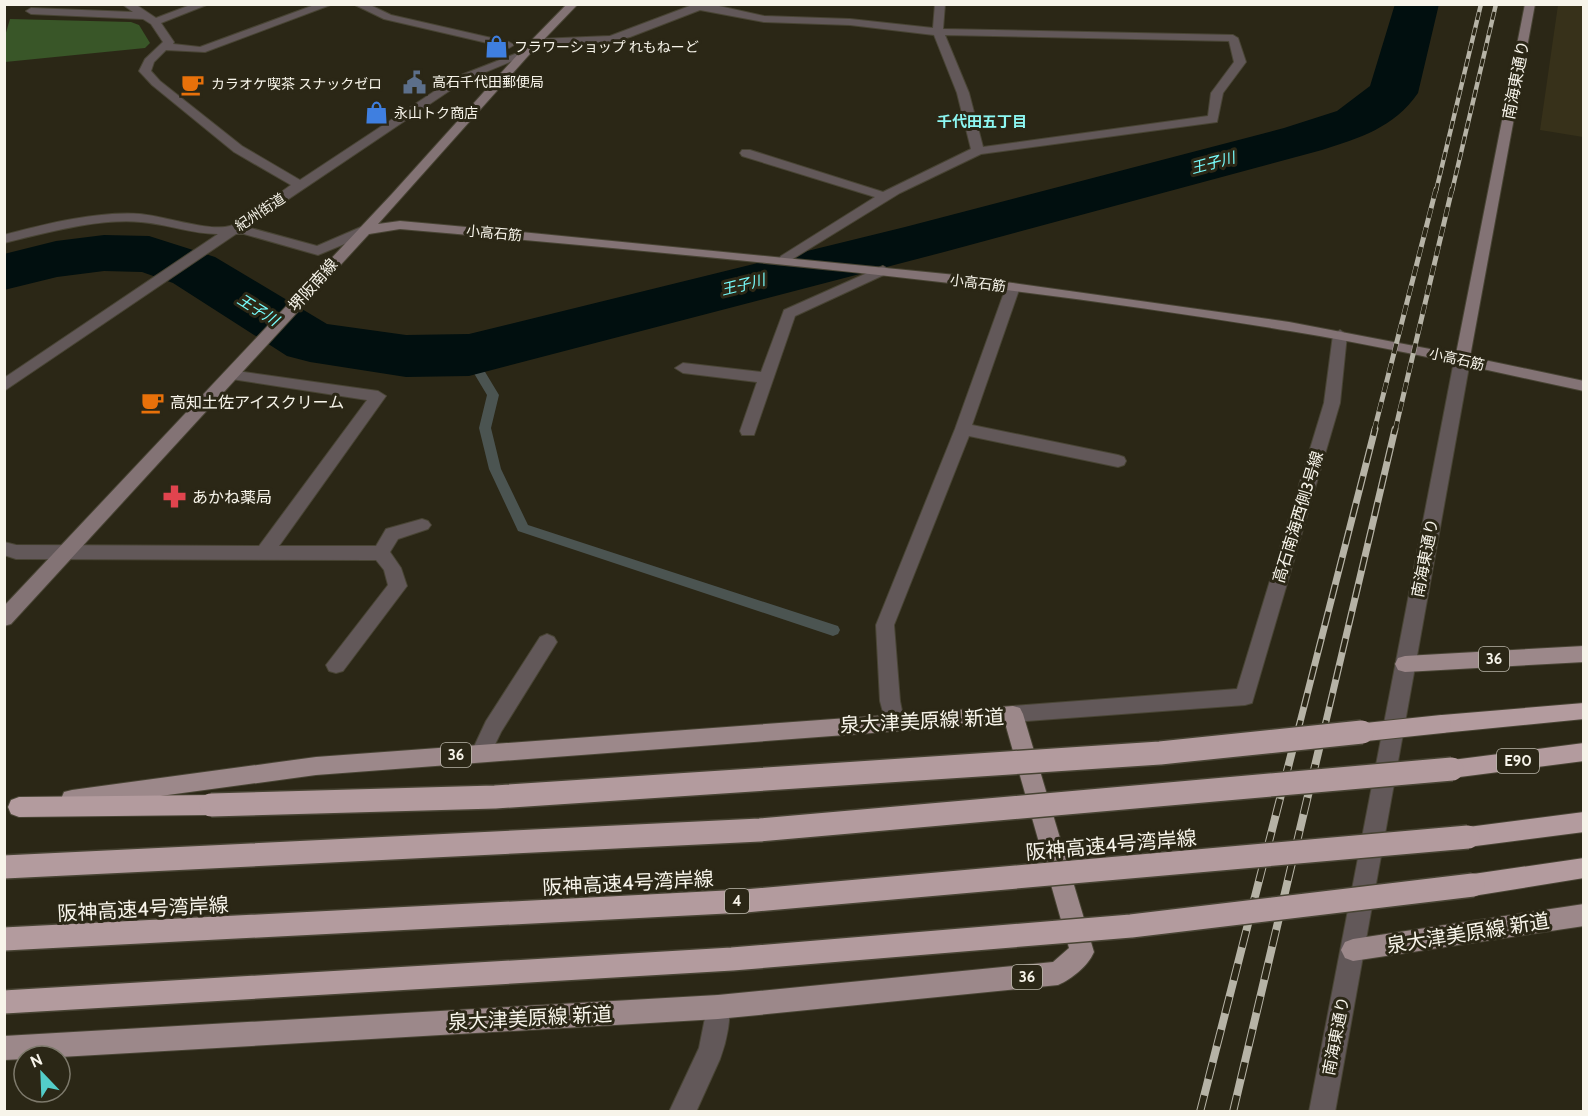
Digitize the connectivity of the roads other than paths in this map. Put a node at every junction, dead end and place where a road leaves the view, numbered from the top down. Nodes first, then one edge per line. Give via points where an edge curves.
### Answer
1 (127, 4) edge
2 (204, 4) edge
3 (328, 4) edge
4 (357, 4) edge
5 (573, 4) edge
6 (940, 4) edge
7 (1530, 4) edge
8 (703, 6) edge
9 (31, 11) dead end
10 (150, 19) junction
11 (938, 32) junction
12 (538, 42) junction
13 (509, 45) dead end
14 (165, 47) junction
15 (524, 54) junction
16 (978, 151) junction
17 (747, 153) dead end
18 (302, 184) junction
19 (884, 196) junction
20 (232, 230) junction
21 (366, 230) junction
22 (4, 239) edge
23 (786, 259) junction
24 (883, 270) junction
25 (1013, 287) junction
26 (1340, 335) junction
27 (1462, 361) junction
28 (683, 368) dead end
29 (230, 375) junction
30 (766, 378) junction
31 (4, 386) edge
32 (1584, 386) edge
33 (963, 429) junction
34 (748, 431) dead end
35 (1118, 461) dead end
36 (422, 525) dead end
37 (4, 549) edge
38 (65, 552) junction
39 (264, 553) junction
40 (381, 553) junction
41 (4, 619) edge
42 (547, 642) dead end
43 (1584, 654) edge
44 (1405, 664) junction
45 (336, 665) dead end
46 (1584, 711) edge
47 (1013, 714) junction
48 (894, 721) junction
49 (481, 753) junction
50 (1584, 753) edge
51 (12, 807) edge
52 (1584, 822) edge
53 (4, 867) edge
54 (1584, 868) edge
55 (1584, 915) edge
56 (4, 939) edge
57 (1353, 950) junction
58 (4, 1002) edge
59 (718, 1007) junction
60 (4, 1048) edge
61 (682, 1112) edge
62 (1322, 1112) edge

1 - 10 street
2 - 10 street
3 - 14 street via 201,50
4 - 13 street via 388,17
5 - 12 street, 堺阪南線
6 - 11 street
7 - 27 street, 南海東通り
8 - 11 street via 764,20 849,22
8 - 12 street via 610,39
9 - 10 street
10 - 14 street via 169,42
11 - 16 street via 963,93
11 - 16 street via 1233,38 1240,63 1217,93 1213,118
12 - 15 street, 堺阪南線
14 - 18 street via 149,61 145,71 156,84 238,149
15 - 18 street, 紀州街道 via 460,79
15 - 21 street, 堺阪南線
16 - 19 street
17 - 19 street
18 - 20 street, 紀州街道
19 - 23 street
20 - 21 street via 245,230 318,252
20 - 22 street via 140,218 110,219
20 - 31 street, 紀州街道
21 - 23 street, 小高石筋 via 400,225
21 - 29 street, 堺阪南線
23 - 24 street, 小高石筋
24 - 25 street, 小高石筋
24 - 30 street via 789,313
25 - 26 street, 小高石筋
25 - 33 street
26 - 27 street, 小高石筋
26 - 47 street, 高石南海西側3号線 via 1332,403 1245,697
27 - 32 street, 小高石筋
27 - 44 street, 南海東通り
28 - 30 street
29 - 38 street, 堺阪南線
29 - 39 street via 378,396
30 - 34 street
33 - 35 street
33 - 48 street via 885,625
36 - 40 street via 392,534
37 - 38 street
38 - 39 street
38 - 41 street, 堺阪南線
39 - 40 street
40 - 45 street via 398,586
42 - 49 street
43 - 44 main road, 36
44 - 57 street, 南海東通り
46 - 51 highway, bridge via 1137,755 495,797
47 - 48 main road, 泉大津美原線 新道 / 36
47 - 59 main road, 泉大津美原線 新道 / 36 via 1082,952 1058,974
48 - 49 main road, 泉大津美原線 新道 / 36
49 - 51 main road, 泉大津美原線 新道 / 36 via 316,766
50 - 53 highway, E90, bridge via 1452,769 760,830
52 - 56 highway, 阪神高速4号湾岸線 / 4, bridge via 1467,837 745,901
54 - 58 highway, bridge via 1119,927 732,959
55 - 57 main road, 泉大津美原線 新道
57 - 62 street, 南海東通り
59 - 60 main road, 泉大津美原線 新道 / 36
59 - 61 street via 711,1050

